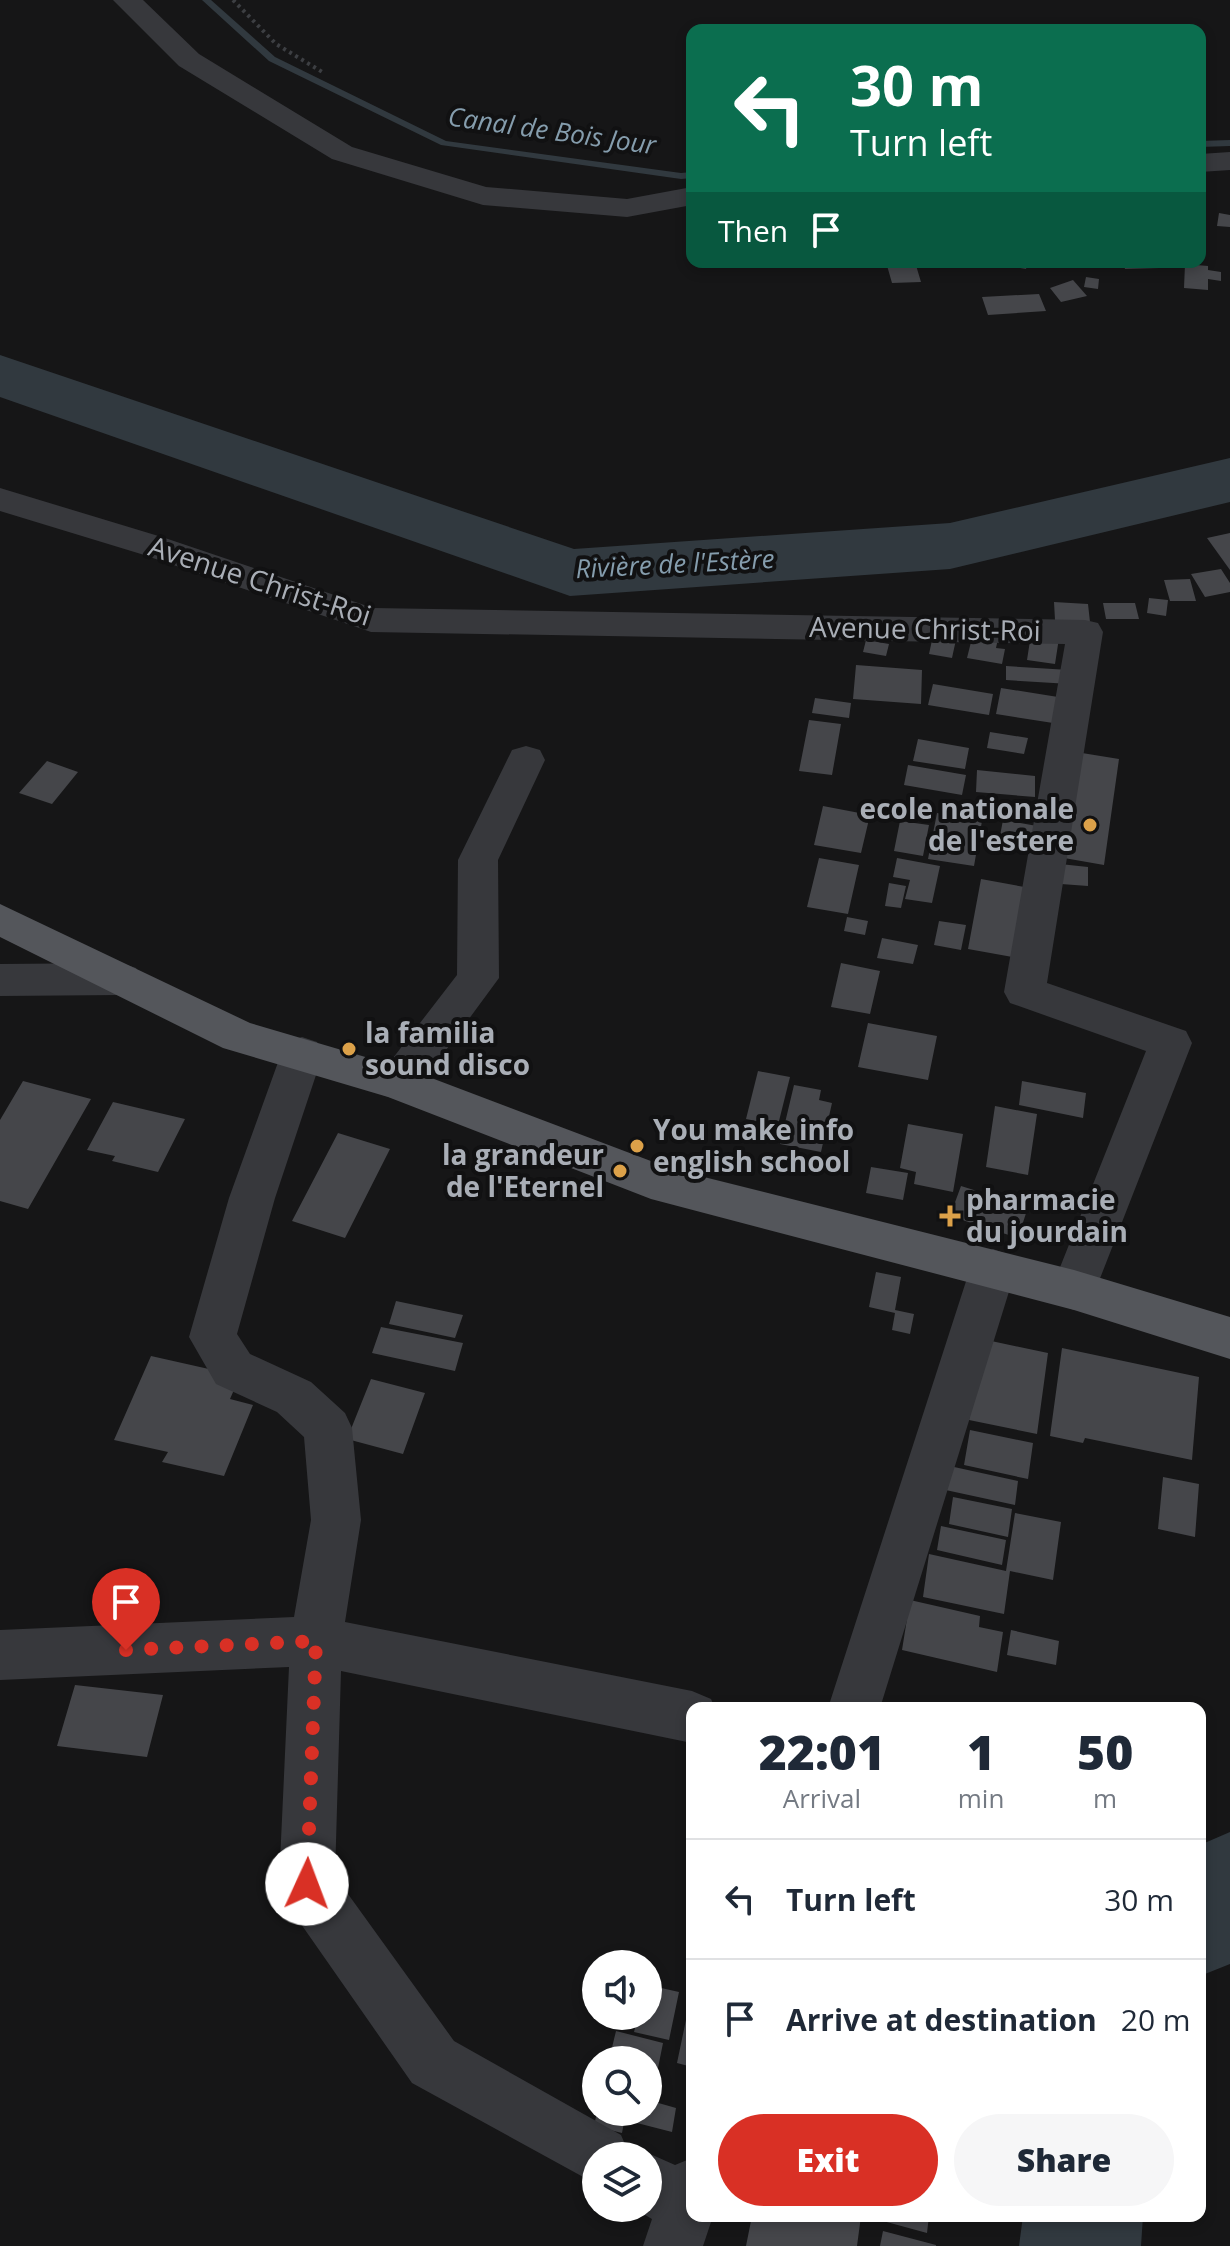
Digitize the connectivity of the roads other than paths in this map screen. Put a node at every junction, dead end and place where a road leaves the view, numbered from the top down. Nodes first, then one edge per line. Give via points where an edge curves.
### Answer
1 (127, 0) edge
2 (1230, 161) edge
3 (1206, 163) edge
4 (686, 197) edge
5 (0, 499) edge
6 (526, 760) dead end
7 (0, 919) edge
8 (121, 979) junction
9 (0, 980) edge
10 (302, 1054) junction
11 (398, 1083) junction
12 (993, 1269) junction
13 (1074, 1290) junction
14 (1230, 1338) edge
15 (316, 1641) junction
16 (0, 1655) edge
17 (856, 1702) edge
18 (686, 1716) edge
19 (582, 2146) edge

1 - 4 street via 189,60 342,153 483,196 627,208
2 - 3 street
5 - 13 street, Avenue Christ-Roi via 371,620 1085,632 1025,992 1171,1043
6 - 11 street via 478,860 478,978
7 - 8 main road
8 - 9 street
8 - 10 main road via 238,1036
10 - 11 main road
10 - 15 street via 252,1198 213,1337 233,1369 294,1397 328,1428 336,1520
11 - 12 main road via 667,1186
12 - 13 main road
12 - 17 street
13 - 14 main road
15 - 16 street
15 - 18 street
15 - 19 street via 307,1884 433,2062

